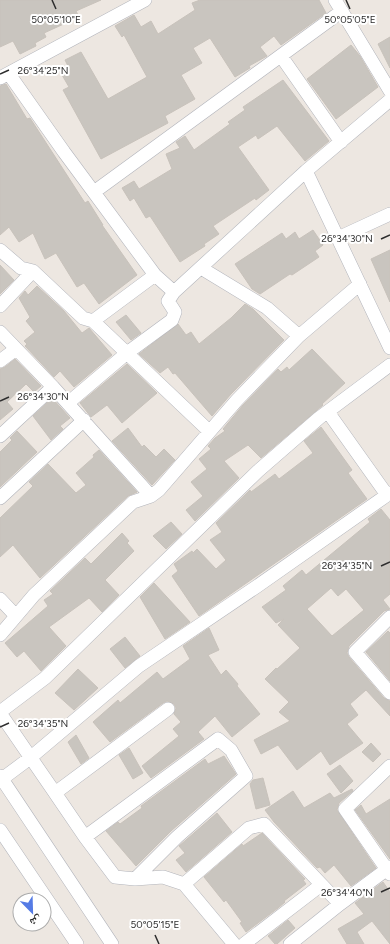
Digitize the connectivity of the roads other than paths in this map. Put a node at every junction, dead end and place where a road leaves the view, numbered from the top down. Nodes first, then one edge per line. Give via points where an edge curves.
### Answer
1 (145, 0) edge
2 (339, 6) edge
3 (281, 56) junction
4 (5, 76) edge
5 (390, 91) edge
6 (390, 100) edge
7 (341, 142) junction
8 (306, 171) junction
9 (94, 192) junction
10 (390, 214) edge
11 (338, 238) junction
12 (0, 250) edge
13 (201, 268) junction
14 (33, 271) junction
15 (155, 275) junction
16 (360, 284) junction
17 (174, 292) junction
18 (0, 306) edge
19 (93, 320) junction
20 (0, 332) edge
21 (299, 336) junction
22 (16, 348) junction
23 (390, 348) edge
24 (127, 353) junction
25 (0, 361) edge
26 (390, 365) edge
27 (53, 386) junction
28 (68, 403) junction
29 (328, 412) junction
30 (84, 420) junction
31 (210, 431) junction
32 (0, 436) edge
33 (389, 494) edge
34 (151, 496) junction
35 (0, 498) edge
36 (0, 599) edge
37 (16, 616) junction
38 (390, 617) edge
39 (0, 634) edge
40 (390, 693) edge
41 (168, 709) dead end
42 (0, 712) edge
43 (30, 758) junction
44 (390, 766) edge
45 (1, 777) edge
46 (55, 793) junction
47 (0, 830) edge
48 (84, 837) junction
49 (389, 870) edge
50 (135, 879) junction
51 (184, 884) junction
52 (321, 885) junction
53 (340, 904) junction
54 (77, 944) edge
55 (112, 944) edge
56 (234, 944) edge
57 (244, 944) edge
58 (290, 944) edge

1 - 4 street
2 - 3 street
2 - 5 street
3 - 7 street
3 - 9 street
4 - 9 street
6 - 7 street
7 - 8 street
8 - 11 street
8 - 13 street
9 - 15 street
10 - 11 street
11 - 16 street
12 - 14 street via 20,268
13 - 17 street
13 - 21 street via 267,308
14 - 18 street
14 - 19 street via 83,318
15 - 17 street
15 - 19 street
16 - 21 street
16 - 23 street
17 - 24 street via 168,301 175,312 172,320
19 - 24 street
20 - 22 street
21 - 31 street
22 - 25 street
22 - 27 street
24 - 28 street
24 - 31 street
26 - 29 street
27 - 28 street
27 - 32 street
28 - 30 street
29 - 33 street
29 - 42 street via 258,471 45,678
30 - 34 street
30 - 35 street
31 - 34 street
33 - 43 street via 139,666
34 - 37 street via 133,502 34,595
36 - 37 street
37 - 39 street
38 - 40 street via 355,652
41 - 46 street
42 - 43 street
43 - 45 street
43 - 46 street
44 - 49 street via 345,808
45 - 55 street
46 - 48 street
47 - 54 street
48 - 50 street via 116,877
48 - 50 street via 218,739 231,750 246,776 177,837
49 - 53 street
50 - 51 street via 163,877
51 - 52 street via 249,828 264,824
51 - 56 street
52 - 53 street
52 - 57 street
53 - 58 street

